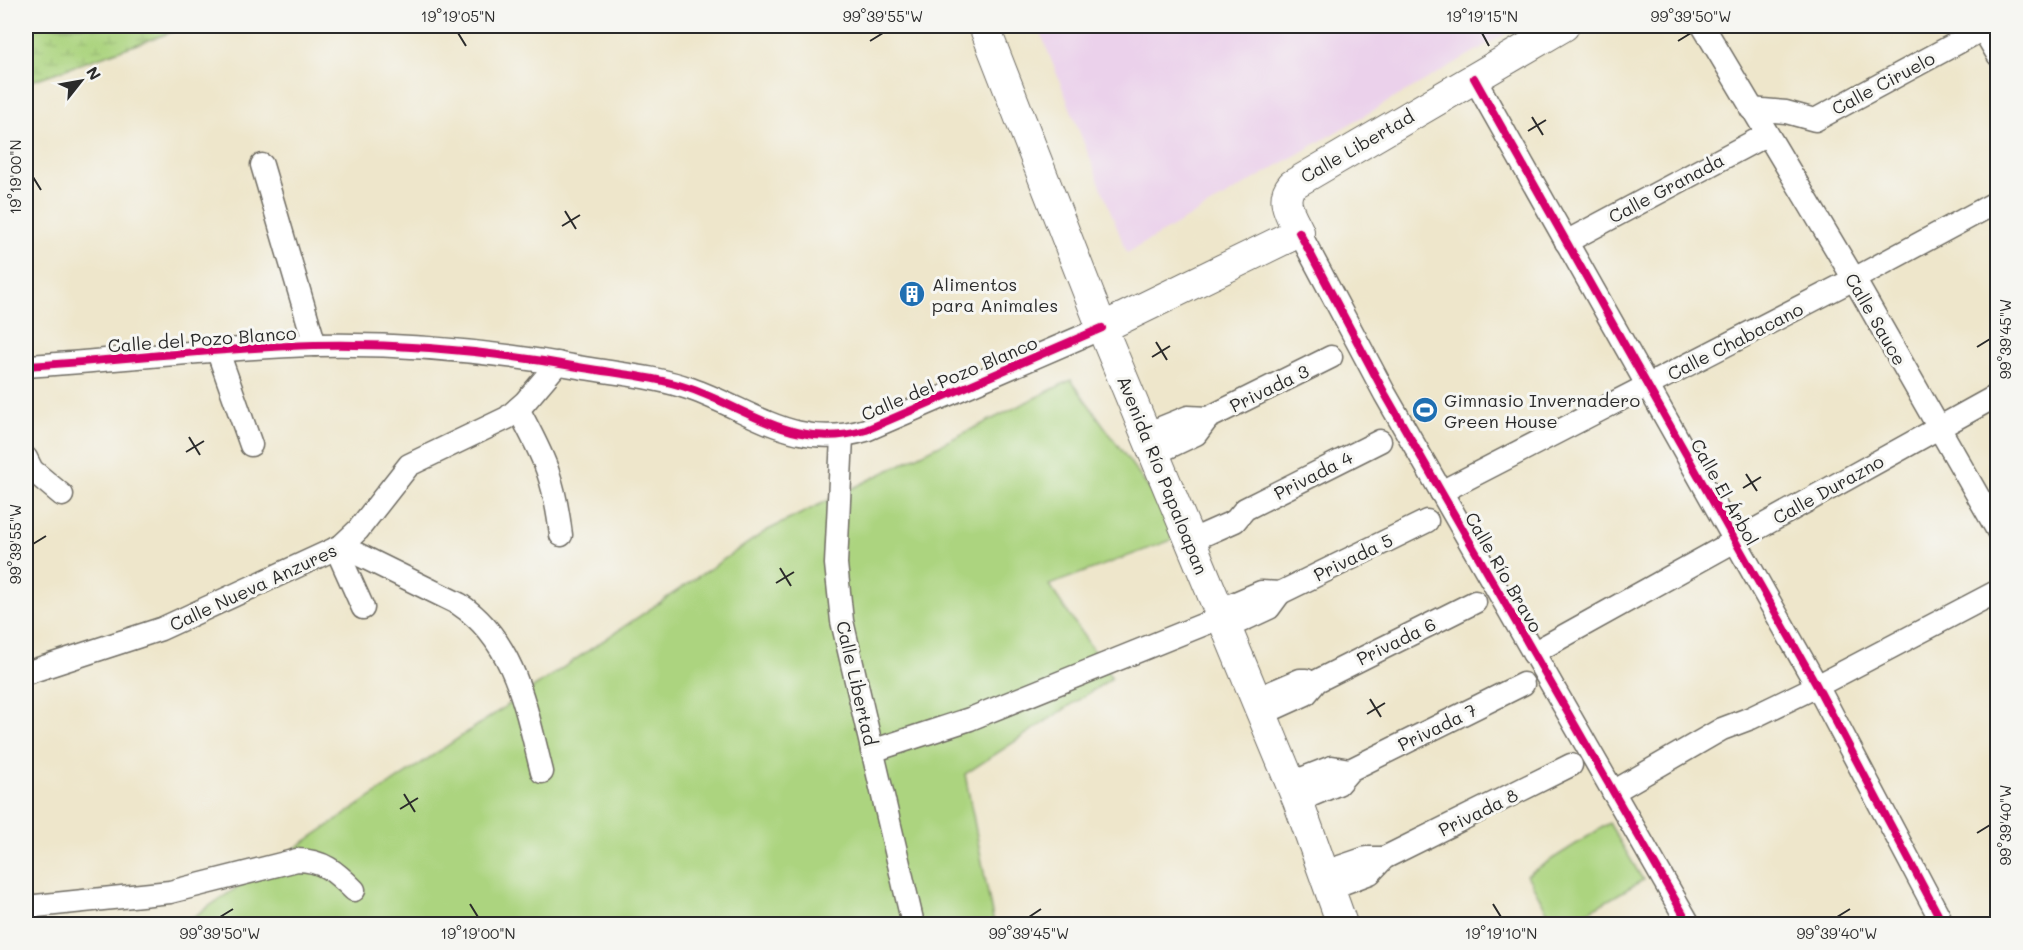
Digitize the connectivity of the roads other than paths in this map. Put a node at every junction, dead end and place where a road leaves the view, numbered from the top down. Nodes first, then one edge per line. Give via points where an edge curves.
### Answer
1 (984, 26) edge
2 (1564, 26) edge
3 (1703, 26) edge
4 (1982, 27) edge
5 (1998, 55) edge
6 (1474, 78) junction
7 (1751, 109) junction
8 (1766, 135) junction
9 (262, 165) dead end
10 (1996, 203) edge
11 (1299, 232) junction
12 (1566, 242) junction
13 (1854, 279) junction
14 (1102, 328) junction
15 (315, 345) junction
16 (218, 352) junction
17 (1331, 357) dead end
18 (558, 363) junction
19 (26, 366) edge
20 (1648, 386) junction
21 (1998, 395) edge
22 (518, 410) junction
23 (1938, 428) junction
24 (842, 437) junction
25 (1380, 441) dead end
26 (1150, 444) junction
27 (251, 445) dead end
28 (26, 458) edge
29 (1441, 492) junction
30 (62, 495) dead end
31 (1427, 520) dead end
32 (1998, 531) edge
33 (1187, 533) junction
34 (561, 535) dead end
35 (1735, 541) junction
36 (339, 547) junction
37 (1998, 591) edge
38 (1475, 602) dead end
39 (363, 608) dead end
40 (1222, 618) junction
41 (1533, 653) junction
42 (26, 672) edge
43 (1523, 684) dead end
44 (1817, 686) junction
45 (1259, 706) junction
46 (872, 751) junction
47 (1571, 765) dead end
48 (542, 772) dead end
49 (1294, 792) junction
50 (1612, 792) junction
51 (1328, 880) junction
52 (354, 890) dead end
53 (26, 907) edge
54 (913, 924) edge
55 (1342, 924) edge
56 (1689, 924) edge
57 (1943, 924) edge

1 - 14 main road, Avenida Río Papaloapan
2 - 6 main road, Calle Libertad
3 - 7 street, Calle Sauce
4 - 5 street
4 - 7 street, Calle Ciruelo via 1815,120
6 - 11 main road, Calle Libertad via 1292,184 1286,206
6 - 12 street, Calle El Árbol
7 - 8 street, Calle Sauce
8 - 12 street, Calle Granada
8 - 13 street, Calle Sauce
9 - 15 street
10 - 13 street, Calle Chabacano
11 - 14 main road
11 - 29 street, Calle Río Bravo
12 - 20 street, Calle El Árbol
13 - 20 street, Calle Chabacano
13 - 23 street, Calle Sauce
14 - 24 street, Calle del Pozo Blanco
14 - 26 main road, Avenida Río Papaloapan
15 - 16 street, Calle del Pozo Blanco
15 - 18 street, Calle del Pozo Blanco via 415,348
16 - 19 street, Calle del Pozo Blanco
16 - 27 street
17 - 26 street, Privada 3 via 1208,418 1188,417
18 - 22 street, Calle Nueva Anzures
18 - 24 street, Calle del Pozo Blanco via 667,382 789,432
20 - 29 street, Calle Chabacano
20 - 35 street, Calle El Árbol
21 - 23 street, Calle Durazno
22 - 34 street via 551,473
22 - 36 street, Calle Nueva Anzures via 409,465 358,530
23 - 32 street, Calle Sauce
23 - 35 street, Calle Durazno
24 - 46 street, Calle Libertad via 836,564 842,621
25 - 33 street, Privada 4 via 1245,509 1229,508
26 - 33 main road, Avenida Río Papaloapan
28 - 30 street via 32,470
29 - 41 street, Calle Río Bravo
31 - 40 street, Privada 5 via 1280,593 1261,592
33 - 40 main road, Avenida Río Papaloapan
35 - 41 street, Calle Durazno
35 - 44 street, Calle El Árbol
36 - 39 street
36 - 42 street, Calle Nueva Anzures via 161,629
36 - 48 street via 474,614 511,666 521,689
37 - 44 street
38 - 45 street, Privada 6 via 1317,681 1300,680
40 - 45 main road, Avenida Río Papaloapan
40 - 46 street, Privada 5 via 970,719
41 - 50 street, Calle Río Bravo
43 - 49 street, Privada 7 via 1350,770 1332,767
44 - 50 street via 1722,729
44 - 57 street, Calle El Árbol
45 - 49 main road, Avenida Río Papaloapan
46 - 54 street, Calle Libertad
47 - 51 street, Privada 8 via 1384,858 1366,858
49 - 51 main road, Avenida Río Papaloapan
50 - 56 street, Calle Río Bravo
51 - 55 main road, Avenida Río Papaloapan
52 - 53 street via 324,864 297,860 170,891

